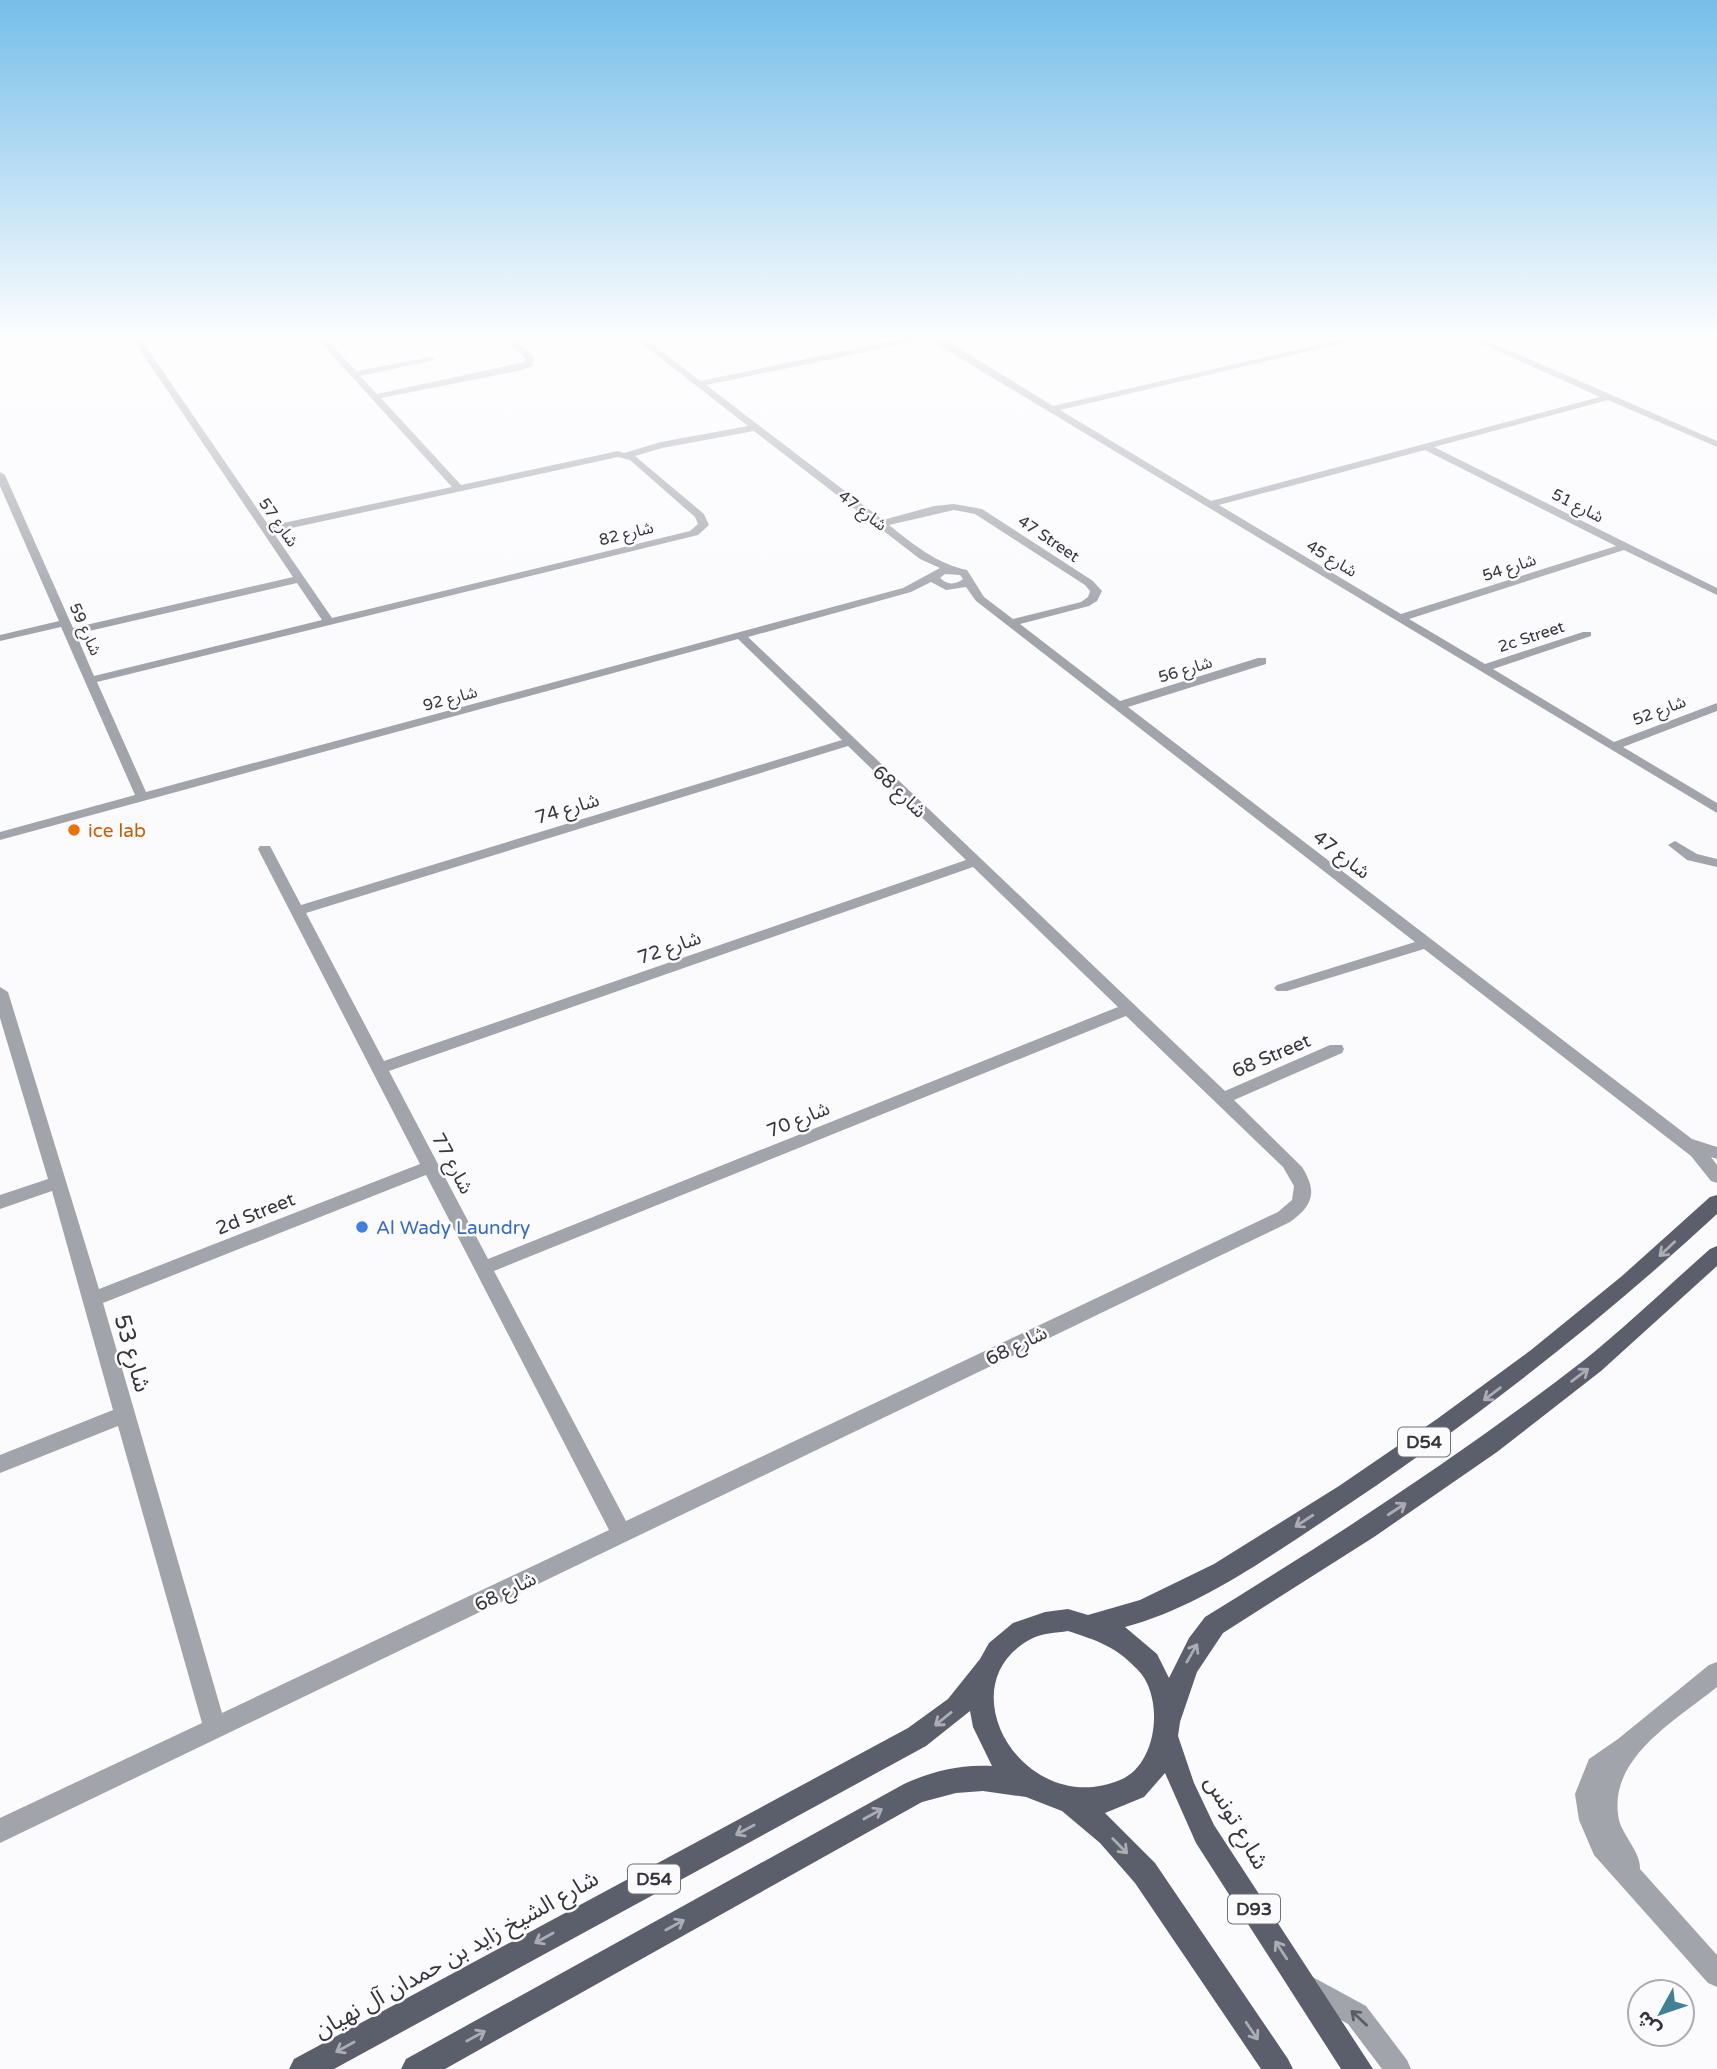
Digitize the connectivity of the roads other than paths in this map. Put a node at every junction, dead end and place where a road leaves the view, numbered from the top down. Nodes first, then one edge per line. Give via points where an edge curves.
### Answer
1 (200, 432) edge
2 (406, 432) edge
3 (735, 432) edge
4 (760, 432) edge
5 (1091, 432) edge
6 (1479, 432) edge
7 (1688, 432) edge
8 (1717, 444) edge
9 (1425, 446) junction
10 (627, 455) junction
11 (0, 475) edge
12 (458, 488) junction
13 (1211, 504) junction
14 (881, 524) junction
15 (267, 530) junction
16 (1625, 547) junction
17 (924, 557) junction
18 (953, 570) junction
19 (935, 575) junction
20 (300, 579) junction
21 (968, 582) junction
22 (947, 586) junction
23 (907, 590) junction
24 (1717, 592) edge
25 (980, 598) junction
26 (1402, 618) junction
27 (329, 622) junction
28 (1011, 623) junction
29 (68, 627) junction
30 (1587, 634) dead end
31 (740, 635) junction
32 (0, 638) edge
33 (1262, 661) dead end
34 (1485, 668) junction
35 (91, 680) junction
36 (1117, 706) junction
37 (1717, 707) edge
38 (849, 741) junction
39 (1614, 746) junction
40 (142, 797) junction
41 (1717, 809) edge
42 (0, 836) edge
43 (1675, 845) dead end
44 (265, 849) dead end
45 (973, 862) junction
46 (1717, 863) edge
47 (297, 911) junction
48 (1425, 944) junction
49 (1282, 988) dead end
50 (1, 998) edge
51 (1128, 1009) junction
52 (1336, 1049) dead end
53 (378, 1069) junction
54 (1222, 1099) junction
55 (1681, 1140) junction
56 (1717, 1153) edge
57 (432, 1166) junction
58 (1717, 1177) edge
59 (58, 1182) junction
60 (0, 1202) edge
61 (1717, 1202) edge
62 (1717, 1254) edge
63 (483, 1268) junction
64 (93, 1299) junction
65 (125, 1415) junction
66 (0, 1464) edge
67 (622, 1534) junction
68 (1094, 1624) junction
69 (988, 1668) junction
70 (1717, 1673) edge
71 (1168, 1728) junction
72 (215, 1729) junction
73 (1027, 1784) junction
74 (1069, 1800) junction
75 (0, 1832) edge
76 (1717, 1974) edge
77 (1304, 1985) junction
78 (304, 2069) edge
79 (416, 2069) edge
80 (1278, 2069) edge
81 (1358, 2069) edge
82 (1398, 2069) edge

1 - 15 street, شارع 57
2 - 12 street
3 - 10 street
4 - 14 street, شارع 47
5 - 13 street, شارع 45
6 - 9 street
7 - 8 street
9 - 13 street
9 - 16 street, شارع 51
10 - 12 street via 608,455
10 - 27 street, شارع 82 via 700,516 701,529
11 - 29 street, شارع 59
12 - 15 street
13 - 26 street, شارع 45
14 - 17 street, شارع 47
14 - 28 street, 47 Street via 948,508 969,509 1003,526 1096,591 1086,604
15 - 20 street, شارع 57
16 - 24 street, شارع 51
16 - 26 street, شارع 54
17 - 18 street, شارع 47
17 - 19 street, شارع 47
18 - 19 street, شارع 92
18 - 21 street, شارع 47 via 967,575
19 - 22 street, شارع 47 via 936,582
19 - 23 street, شارع 92
20 - 27 street, شارع 57
20 - 29 street
21 - 22 street, شارع 92
21 - 25 street, شارع 47
22 - 23 street, شارع 92
22 - 25 street, شارع 47
23 - 31 street, شارع 92
25 - 28 street, شارع 47
26 - 34 street, شارع 45
27 - 35 street, شارع 82
28 - 36 street, شارع 47
29 - 32 street
29 - 35 street, شارع 59
30 - 34 street, 2c Street
31 - 38 street, شارع 68
31 - 40 street, شارع 92
33 - 36 street, شارع 56
34 - 39 street, شارع 45
35 - 40 street, شارع 59
36 - 48 street, شارع 47
37 - 39 street, شارع 52
38 - 45 street, شارع 68
38 - 47 street, شارع 74
39 - 41 street, شارع 45
40 - 42 street, شارع 92
43 - 46 street via 1692,857
44 - 47 street, شارع 77
45 - 51 street, شارع 68
45 - 53 street, شارع 72
47 - 53 street, شارع 77
48 - 49 street
48 - 55 street, شارع 47
50 - 59 street, شارع 53
51 - 54 street, شارع 68
51 - 63 street, شارع 70
52 - 54 street, 68 Street
53 - 57 street, شارع 77
54 - 67 street, شارع 68 via 1299,1174 1303,1199 1296,1209
55 - 56 street, شارع 47
55 - 58 street, شارع 47
57 - 63 street, شارع 77
57 - 64 street, 2d Street
59 - 60 street
59 - 64 street, شارع 53
61 -> 68 main road, D54 via 1562,1340 1412,1450 1286,1533 1217,1572 1144,1610
71 -> 62 main road, D54 via 1187,1661 1214,1625 1366,1530 1489,1445 1621,1341
63 - 67 street, شارع 77
64 - 65 street, شارع 53
65 - 66 street
65 - 72 street, شارع 53
67 - 72 street, شارع 68
68 - 69 main road via 1056,1621 1020,1632 1001,1648
68 - 71 main road via 1123,1637 1147,1659 1163,1686
69 - 73 main road via 981,1698 986,1730 1002,1760
69 -> 78 main road, شارع الشيخ زايد بن حمدان آل نهيان / D54 via 957,1707 917,1737
70 - 76 street via 1626,1747 1591,1820 1603,1846
71 - 74 main road via 1158,1763 1142,1781 1121,1794 1096,1801
77 -> 71 main road, شارع تونس / D93 via 1205,1834 1182,1787
72 - 75 street, شارع 68
73 - 74 main road
79 -> 73 main road, D54 via 906,1796 965,1777
74 -> 80 main road via 1109,1834 1144,1873
77 - 81 main road, شارع تونس / D93
82 -> 77 street via 1357,2015

